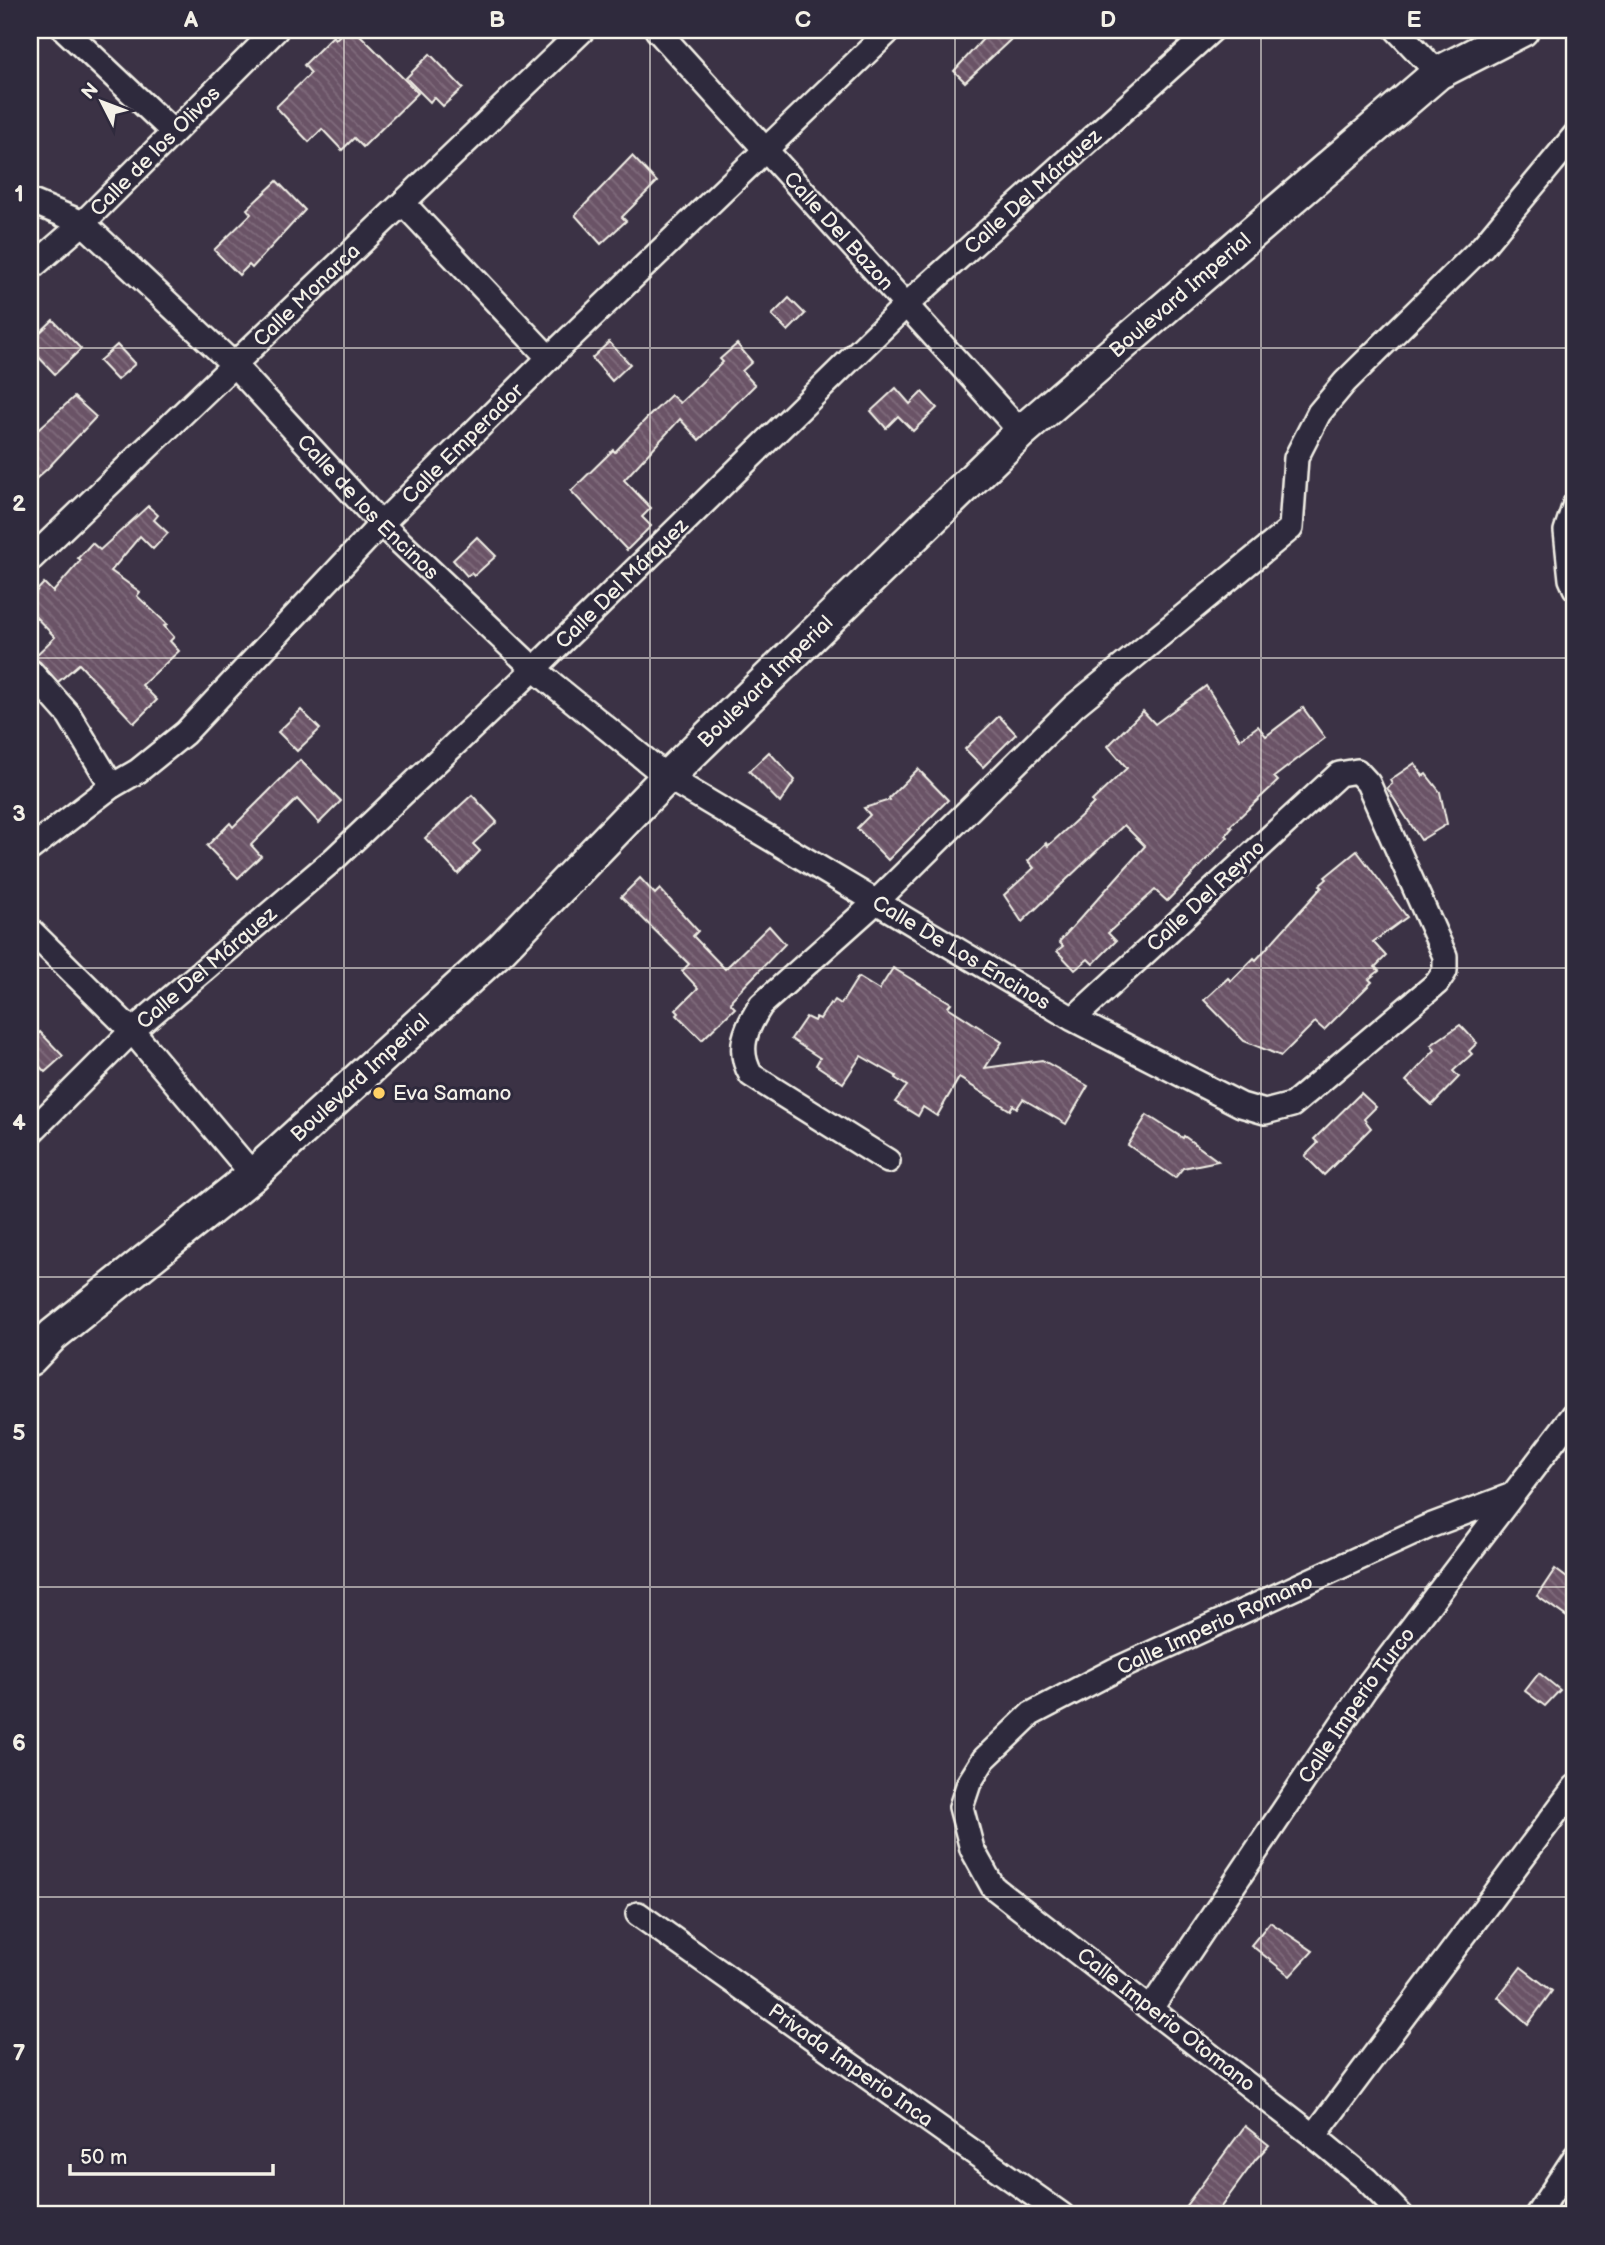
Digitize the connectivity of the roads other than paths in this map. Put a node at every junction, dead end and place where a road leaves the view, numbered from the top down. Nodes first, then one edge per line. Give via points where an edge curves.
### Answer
1 (65, 30) edge
2 (276, 30) edge
3 (583, 30) edge
4 (657, 30) edge
5 (890, 30) edge
6 (1212, 30) edge
7 (1397, 30) edge
8 (1522, 30) edge
9 (1438, 73) junction
10 (172, 131) junction
11 (1575, 135) edge
12 (764, 149) junction
13 (30, 201) edge
14 (403, 204) junction
15 (83, 223) junction
16 (30, 269) edge
17 (905, 306) junction
18 (549, 358) junction
19 (234, 365) junction
20 (1021, 432) junction
21 (1575, 504) edge
22 (381, 524) junction
23 (30, 559) edge
24 (1575, 588) edge
25 (534, 669) junction
26 (30, 671) edge
27 (667, 777) junction
28 (112, 786) junction
29 (30, 849) edge
30 (877, 901) junction
31 (30, 930) edge
32 (1073, 1018) junction
33 (132, 1031) junction
34 (1265, 1112) joint
35 (30, 1133) edge
36 (888, 1161) dead end
37 (253, 1175) junction
38 (30, 1359) edge
39 (1575, 1413) edge
40 (1512, 1495) junction
41 (1575, 1787) edge
42 (961, 1807) joint
43 (638, 1914) dead end
44 (1151, 2008) junction
45 (1314, 2136) junction
46 (1575, 2157) edge
47 (1062, 2215) edge
48 (1401, 2215) edge
49 (1537, 2215) edge

1 - 10 street
2 - 10 street, Calle de los Olivos
3 - 14 street, Calle Monarca
4 - 12 street, Calle Del Bazon
5 - 12 street, Calle Emperador
6 - 17 street, Calle Del Márquez
7 - 9 street
8 - 9 street, Boulevard Imperial
9 - 20 street, Boulevard Imperial
10 - 15 street, Calle de los Olivos
11 - 30 street via 1483,247 1319,413 1296,458 1292,528 1074,706
12 - 17 street, Calle Del Bazon
12 - 18 street, Calle Emperador
13 - 15 street
14 - 18 street
14 - 19 street, Calle Monarca
15 - 16 street, Calle de los Olivos
15 - 19 street, Calle de los Encinos
17 - 20 street, Calle Del Bazon
17 - 25 street, Calle Del Márquez
18 - 22 street, Calle Emperador
19 - 22 street, Calle de los Encinos
19 - 23 street, Calle Monarca
20 - 27 street, Boulevard Imperial
21 - 24 street via 1566,531
22 - 25 street, Calle de los Encinos
22 - 28 street, Calle Emperador via 185,733
25 - 27 street, Calle de los Encinos
25 - 33 street, Calle Del Márquez via 334,859
26 - 28 street via 69,715
27 - 30 street, Calle De Los Encinos
27 - 37 street, Boulevard Imperial via 501,949
28 - 29 street, Calle Emperador
30 - 32 street, Calle De Los Encinos
30 - 36 street via 761,1005 747,1026 742,1047 751,1075
31 - 33 street
32 - 34 street, Calle De Los Encinos via 1241,1105
32 - 34 street, Calle Del Reyno via 1339,774 1357,771 1368,783 1445,956 1445,971 1437,983 1292,1105
33 - 35 street, Calle Del Márquez
33 - 37 street
37 - 38 street, Boulevard Imperial via 53,1335
39 - 40 street, Calle Imperio Turco
40 - 42 street, Calle Imperio Romano via 1427,1527 1115,1670 1031,1714 984,1759
40 - 44 street, Calle Imperio Turco via 1365,1689
41 - 45 street
42 - 44 street, Calle Imperio Otomano via 972,1849 993,1887
43 - 47 street, Privada Imperio Inca
44 - 45 street, Calle Imperio Otomano
45 - 48 street, Calle Imperio Otomano
46 - 49 street

